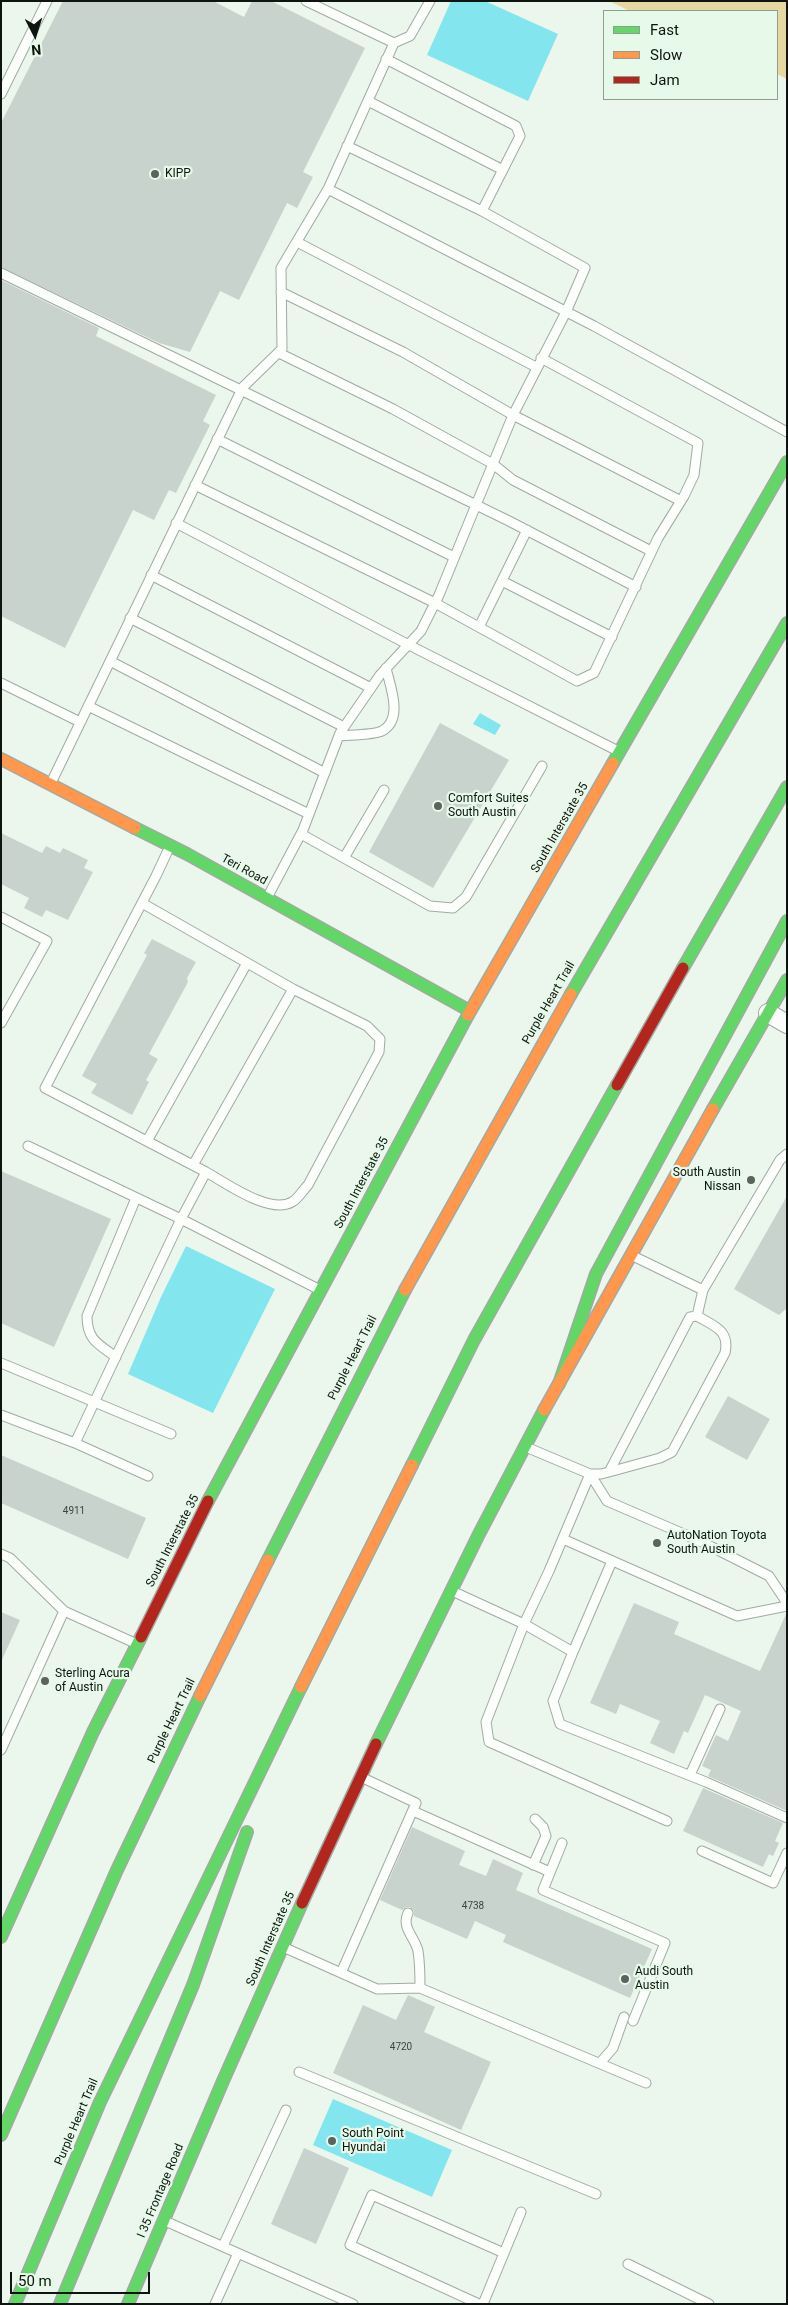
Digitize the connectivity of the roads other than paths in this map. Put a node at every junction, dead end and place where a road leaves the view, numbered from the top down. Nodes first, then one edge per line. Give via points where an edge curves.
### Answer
1 (47, 1) edge
2 (306, 1) edge
3 (430, 1) edge
4 (394, 43) junction
5 (386, 59) junction
6 (1, 94) edge
7 (368, 101) junction
8 (347, 146) junction
9 (503, 170) junction
10 (328, 189) junction
11 (482, 211) junction
12 (297, 242) junction
13 (1, 273) edge
14 (281, 292) junction
15 (566, 312) junction
16 (279, 353) junction
17 (541, 358) junction
18 (536, 367) junction
19 (240, 391) junction
20 (513, 415) junction
21 (787, 432) edge
22 (217, 439) junction
23 (787, 462) edge
24 (493, 464) junction
25 (195, 485) junction
26 (681, 501) junction
27 (476, 505) junction
28 (176, 523) junction
29 (527, 530) junction
30 (651, 551) junction
31 (454, 557) junction
32 (151, 574) junction
33 (502, 581) junction
34 (636, 587) junction
35 (435, 603) junction
36 (130, 618) junction
37 (787, 623) edge
38 (479, 627) junction
39 (612, 637) junction
40 (407, 644) junction
41 (110, 661) junction
42 (386, 668) junction
43 (1, 682) edge
44 (371, 688) junction
45 (88, 706) junction
46 (80, 722) junction
47 (341, 732) junction
48 (620, 752) junction
49 (1, 758) edge
50 (542, 766) dead end
51 (325, 773) junction
52 (50, 784) junction
53 (787, 787) edge
54 (384, 790) dead end
55 (309, 814) junction
56 (301, 834) junction
57 (170, 845) junction
58 (344, 858) junction
59 (266, 898) junction
60 (142, 903) junction
61 (1, 917) edge
62 (787, 921) edge
63 (247, 963) junction
64 (787, 980) edge
65 (293, 989) junction
66 (470, 1011) junction
67 (768, 1013) junction
68 (1, 1024) edge
69 (787, 1024) edge
70 (146, 1141) junction
71 (28, 1146) dead end
72 (787, 1154) edge
73 (193, 1165) junction
74 (206, 1172) junction
75 (136, 1198) junction
76 (181, 1219) junction
77 (629, 1253) junction
78 (320, 1290) junction
79 (703, 1290) junction
80 (696, 1316) junction
81 (116, 1357) junction
82 (1, 1363) edge
83 (559, 1384) junction
84 (95, 1401) junction
85 (1, 1415) edge
86 (171, 1434) dead end
87 (75, 1443) junction
88 (526, 1447) junction
89 (609, 1472) junction
90 (590, 1474) junction
91 (148, 1476) dead end
92 (563, 1539) junction
93 (1, 1554) edge
94 (612, 1561) junction
95 (452, 1591) junction
96 (787, 1604) edge
97 (64, 1612) junction
98 (524, 1624) junction
99 (137, 1644) junction
100 (573, 1652) junction
101 (293, 1704) junction
102 (720, 1709) dead end
103 (1, 1750) edge
104 (690, 1776) junction
105 (360, 1777) junction
106 (256, 1807) dead end
107 (413, 1811) junction
108 (787, 1818) edge
109 (535, 1819) dead end
110 (667, 1821) dead end
111 (250, 1826) dead end
112 (562, 1843) dead end
113 (702, 1851) dead end
114 (787, 1853) edge
115 (533, 1865) junction
116 (784, 1869) edge
117 (550, 1872) junction
118 (408, 1913) dead end
119 (1, 1937) edge
120 (282, 1947) junction
121 (341, 1973) junction
122 (420, 1988) junction
123 (624, 2017) dead end
124 (634, 2021) dead end
125 (600, 2063) junction
126 (299, 2072) dead end
127 (646, 2083) dead end
128 (220, 2090) joint
129 (286, 2110) dead end
130 (1, 2135) edge
131 (596, 2194) dead end
132 (521, 2212) dead end
133 (163, 2220) junction
134 (223, 2246) junction
135 (504, 2252) junction
136 (238, 2254) junction
137 (628, 2264) dead end
138 (15, 2304) edge
139 (60, 2304) edge
140 (128, 2304) edge
141 (215, 2304) edge
142 (353, 2304) edge
143 (481, 2304) edge
144 (709, 2304) edge

1 - 6 lane
2 - 4 lane
3 - 4 lane via 410,36
4 - 5 lane
5 - 7 lane
5 - 9 lane via 516,126 520,136
7 - 8 lane
7 - 9 lane
8 - 10 lane
8 - 11 lane
9 - 11 lane
10 - 12 lane
10 - 15 lane
11 - 15 lane via 585,268
12 - 14 lane via 281,268
12 - 18 lane
13 - 19 lane
14 - 16 lane via 282,349
14 - 20 lane via 403,352
15 - 17 lane
15 - 21 lane
16 - 19 lane
16 - 24 lane via 393,409
17 - 18 lane
17 - 26 lane via 698,443 694,475
18 - 20 lane
19 - 22 lane
19 - 27 lane
20 - 24 lane
20 - 26 lane
22 - 25 lane
22 - 31 lane
23 - 48 main road, South Interstate 35
24 - 27 lane
24 - 30 lane via 513,480
25 - 28 lane
25 - 35 lane
26 - 30 lane
27 - 29 lane
27 - 31 lane
28 - 32 lane
28 - 40 lane
29 - 33 lane
29 - 34 lane
30 - 34 lane
31 - 35 lane
32 - 36 lane
32 - 44 lane
33 - 38 lane
33 - 39 lane
34 - 39 lane
35 - 38 lane
35 - 40 lane via 420,631
36 - 41 lane
36 - 47 lane
37 - 130 main road, Purple Heart Trail via 578,981 387,1322 181,1733 116,1870
38 - 39 lane via 577,681 594,673
40 - 42 lane
40 - 48 lane
41 - 45 lane
41 - 51 lane
42 - 44 lane
42 - 47 lane via 395,706 391,723 382,732
43 - 46 lane
44 - 47 lane
45 - 46 lane
45 - 55 lane
46 - 52 lane
47 - 51 lane
48 - 66 main road, South Interstate 35
49 - 52 main road, Teri Road
50 - 58 lane via 466,897 453,908 430,906
51 - 55 lane
52 - 57 main road, Teri Road
53 - 101 main road, Purple Heart Trail via 474,1340
54 - 58 lane
55 - 56 lane
56 - 58 lane
56 - 59 lane
57 - 59 main road, Teri Road
57 - 60 lane
59 - 66 main road, Teri Road
60 - 63 lane
60 - 70 lane via 45,1088
61 - 68 lane via 46,941
62 - 83 main road via 596,1274
63 - 65 lane
63 - 70 lane
64 - 67 main road, South Interstate 35
65 - 73 lane
65 - 74 lane via 368,1026 380,1039 379,1052 308,1185 292,1202 274,1205 253,1198
66 - 78 main road, South Interstate 35
67 - 69 street
67 - 77 main road, South Interstate 35
70 - 73 lane
71 - 75 lane
72 - 79 lane via 780,1160
73 - 74 lane
74 - 76 lane
75 - 76 lane
75 - 81 lane via 87,1316 87,1329 93,1340
76 - 78 lane
76 - 81 lane
77 - 79 lane
77 - 83 main road, South Interstate 35
78 - 99 main road, South Interstate 35 via 221,1476
79 - 80 lane
80 - 89 lane via 690,1317
80 - 89 lane via 726,1335 728,1342 676,1446 660,1458
81 - 84 lane
82 - 84 lane
83 - 88 main road, South Interstate 35
84 - 86 lane
84 - 87 lane
85 - 87 lane
87 - 91 lane
88 - 90 lane
88 - 95 main road, South Interstate 35
89 - 90 lane
90 - 92 lane
90 - 96 lane via 607,1501 700,1541 769,1576
92 - 94 lane
92 - 98 lane
93 - 97 lane via 10,1558
94 - 96 lane via 737,1616
94 - 100 lane
95 - 98 lane
95 - 105 main road, South Interstate 35
97 - 99 lane
97 - 103 lane
98 - 100 lane
98 - 110 lane via 486,1722 489,1742
99 - 119 main road, South Interstate 35 via 93,1732
100 - 104 lane via 553,1701 560,1724
101 - 106 main road
101 - 138 main road, Purple Heart Trail via 100,2102
102 - 104 lane
104 - 108 lane
105 - 107 lane via 416,1803
105 - 120 main road, South Interstate 35
107 - 115 lane
107 - 121 lane
109 - 115 lane via 546,1836
111 - 139 main road via 193,1985
112 - 117 lane
113 - 116 lane via 773,1883
114 - 116 lane
115 - 117 lane
117 - 124 lane via 543,1890 665,1943
118 - 122 lane via 406,1927 418,1949
120 - 121 lane
120 - 128 main road, South Interstate 35
121 - 122 lane via 377,1989
122 - 125 lane
123 - 125 lane via 613,2048
125 - 127 lane
126 - 131 lane
128 - 133 main road, I 35 Frontage Road
129 - 134 lane
132 - 135 lane
133 - 134 lane
133 - 140 main road, I 35 Frontage Road
134 - 136 lane
135 - 143 lane
135 - 143 lane via 372,2195 350,2245
136 - 141 lane
136 - 142 lane
137 - 144 lane

